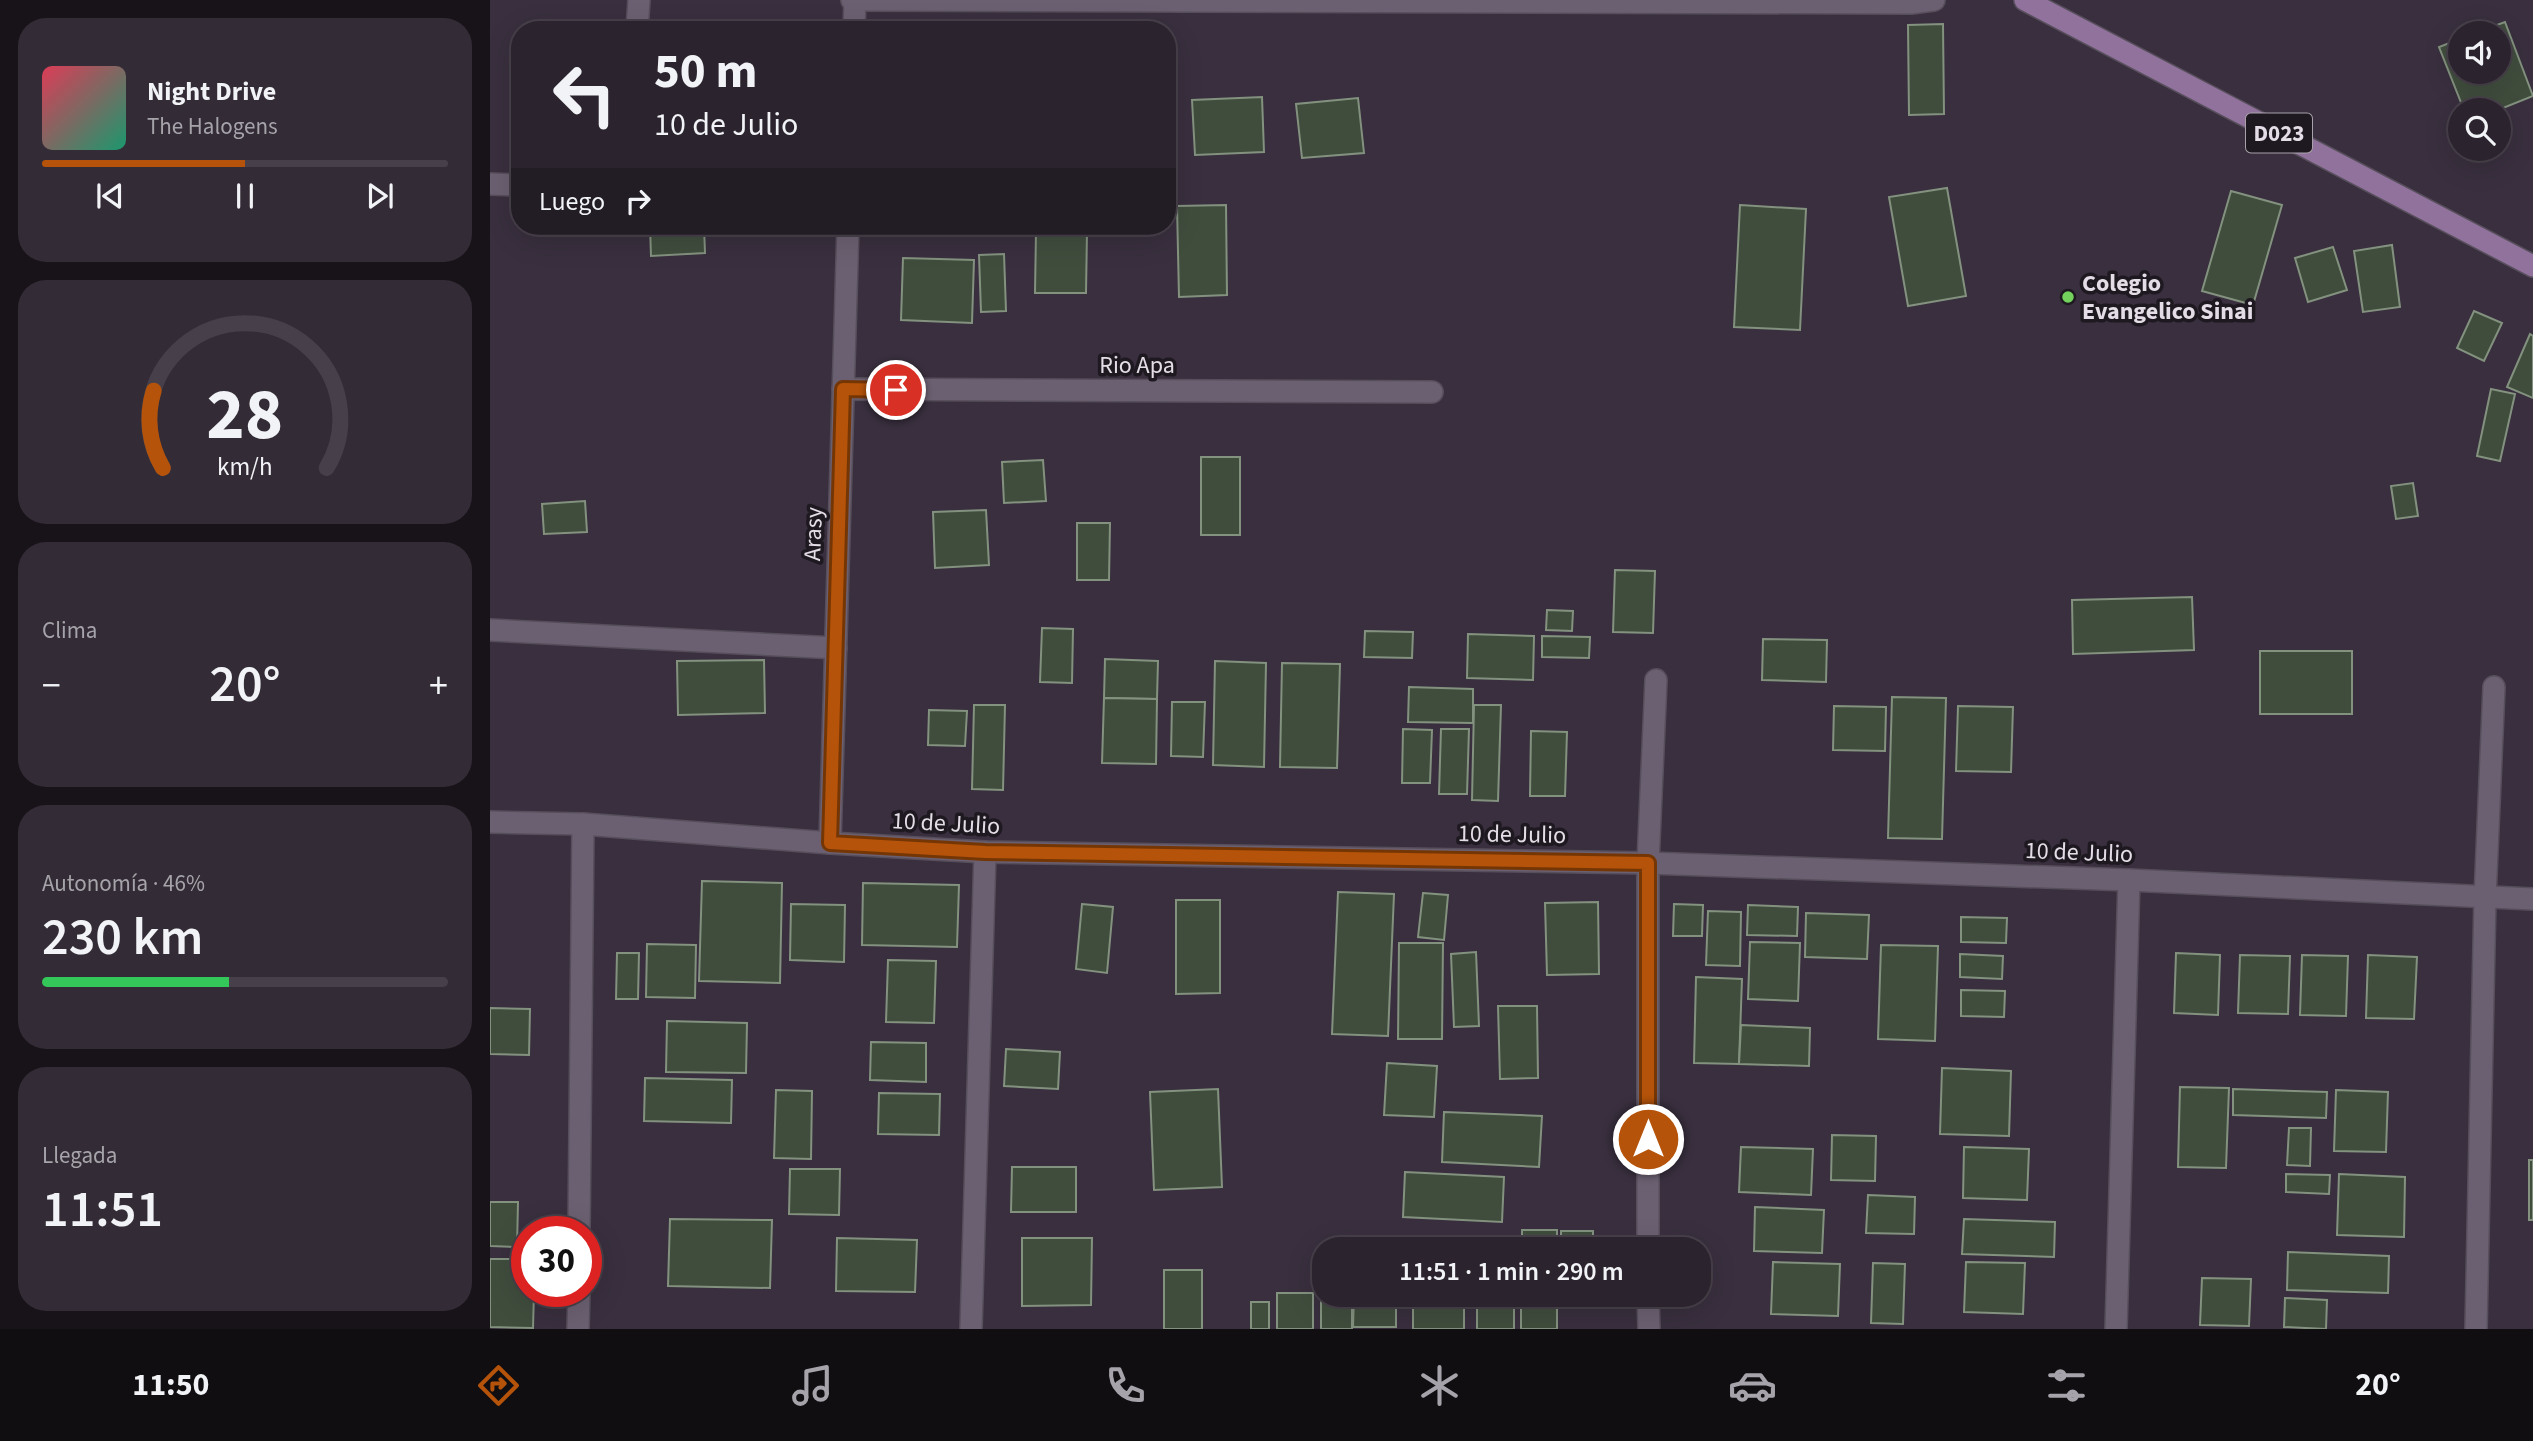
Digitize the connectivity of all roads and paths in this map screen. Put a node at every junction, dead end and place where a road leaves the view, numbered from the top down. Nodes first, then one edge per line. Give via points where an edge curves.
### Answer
1 (639, 0) edge
2 (853, 0) edge
3 (1934, 0) edge
4 (2025, 0) edge
5 (638, 21) edge
6 (854, 21) edge
7 (490, 184) edge
8 (511, 185) edge
9 (848, 235) edge
10 (2533, 266) edge
11 (843, 389) junction
12 (1432, 392) dead end
13 (490, 630) edge
14 (836, 648) junction
15 (1656, 680) dead end
16 (2494, 687) dead end
17 (490, 822) edge
18 (583, 824) junction
19 (830, 843) junction
20 (985, 852) junction
21 (1648, 863) junction
22 (2130, 880) junction
23 (2485, 898) junction
24 (2533, 898) edge
25 (579, 1216) edge
26 (1648, 1237) edge
27 (579, 1307) edge
28 (1648, 1307) edge
29 (578, 1329) edge
30 (971, 1329) edge
31 (1648, 1329) edge
32 (2116, 1329) edge
33 (2476, 1329) edge

1 - 5 street
2 - 3 street
2 - 6 street
4 - 10 main road, D023
7 - 8 street
9 - 11 street, Arasy
11 - 12 street, Rio Apa
11 - 14 street, Arasy
13 - 14 street
14 - 19 street, Arasy
15 - 21 street
16 - 23 street
17 - 18 street, 10 de Julio
18 - 19 street, 10 de Julio
18 - 25 street
19 - 20 street, 10 de Julio
20 - 21 street, 10 de Julio
20 - 30 street
21 - 22 street, 10 de Julio
21 - 26 street
22 - 23 street, 10 de Julio
22 - 32 street
23 - 24 street, 10 de Julio
23 - 33 street
27 - 29 street
28 - 31 street

